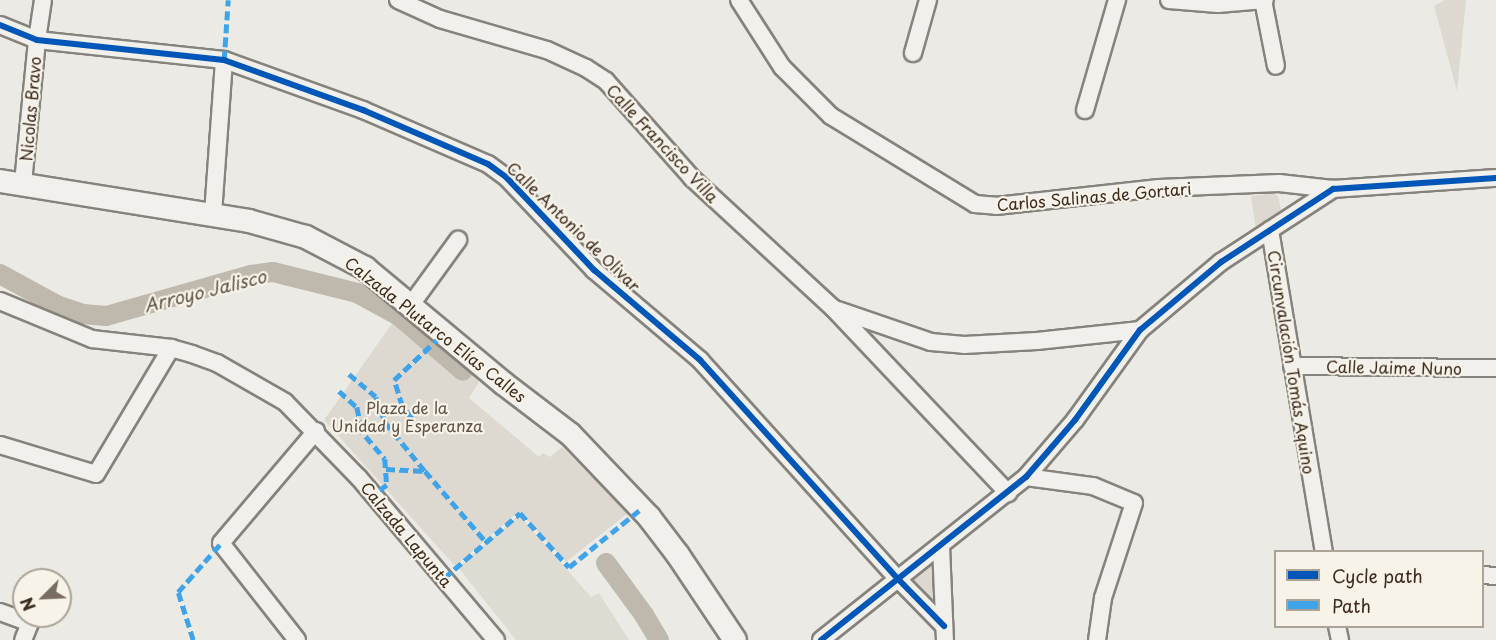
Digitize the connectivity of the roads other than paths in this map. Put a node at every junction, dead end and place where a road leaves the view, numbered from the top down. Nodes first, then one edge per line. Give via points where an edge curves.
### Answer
1 (43, 0) edge
2 (398, 0) edge
3 (739, 0) edge
4 (928, 0) edge
5 (1118, 0) edge
6 (1169, 0) edge
7 (1264, 0) edge
8 (0, 25) edge
9 (37, 40) junction
10 (913, 53) dead end
11 (224, 60) junction
12 (1276, 66) dead end
13 (1085, 110) dead end
14 (1496, 178) edge
15 (0, 180) edge
16 (23, 183) junction
17 (1279, 183) junction
18 (1333, 189) junction
19 (213, 214) junction
20 (1288, 217) junction
21 (1270, 230) junction
22 (458, 240) dead end
23 (0, 301) edge
24 (410, 306) junction
25 (833, 308) junction
26 (1140, 330) junction
27 (171, 348) junction
28 (1292, 366) junction
29 (1496, 368) edge
30 (316, 431) junction
31 (0, 445) edge
32 (1026, 477) junction
33 (1008, 493) junction
34 (941, 546) junction
35 (1324, 550) edge
36 (898, 579) junction
37 (0, 612) edge
38 (944, 633) edge
39 (23, 640) edge
40 (297, 640) edge
41 (496, 640) edge
42 (735, 640) edge
43 (821, 640) edge
44 (1097, 640) edge

1 - 9 street, Nicolas Bravo
2 - 25 street, Calle Francisco Villa via 440,19 547,50 606,81 692,178
3 - 17 street, Carlos Salinas de Gortari via 782,67 831,116 975,204 996,206 1159,188
4 - 10 street
5 - 13 street
6 - 7 street via 1218,4
7 - 12 street
8 - 9 street, Calle Antonio de Olivar
9 - 11 street, Calle Antonio de Olivar
9 - 16 street, Nicolas Bravo
11 - 19 street
11 - 36 street, Calle Antonio de Olivar via 363,110 460,151 506,177 594,270 708,368
14 - 18 street, Circunvalación Tomás Aquino
15 - 16 main road, Calzada Plutarco Elías Calles
16 - 19 main road, Calzada Plutarco Elías Calles
17 - 18 street, Carlos Salinas de Gortari
17 - 20 street via 1289,197
18 - 20 street, Circunvalación Tomás Aquino
19 - 24 main road, Calzada Plutarco Elías Calles via 306,237 365,268
20 - 21 street, Circunvalación Tomás Aquino
21 - 26 street via 1221,262
21 - 28 street, Circunvalación Tomás Aquino
22 - 24 street
23 - 27 street, Calzada Lapunta via 92,339
24 - 42 main road, Calzada Plutarco Elías Calles via 592,456 649,517
25 - 26 street, Calle Francisco Villa via 931,342 964,345
25 - 33 street, Calle Francisco Villa
26 - 32 street via 1075,420
27 - 30 street, Calzada Lapunta via 217,363 253,382 285,402
27 - 31 street via 96,474
28 - 29 street, Calle Jaime Nuno
28 - 35 street, Circunvalación Tomás Aquino
30 - 40 street via 221,543
30 - 41 street, Calzada Lapunta
32 - 33 street
32 - 44 street via 1093,486 1134,503 1106,589
33 - 34 street
34 - 36 street
34 - 38 street
36 - 38 street, Calle Antonio de Olivar
36 - 43 street
37 - 39 street via 30,623

